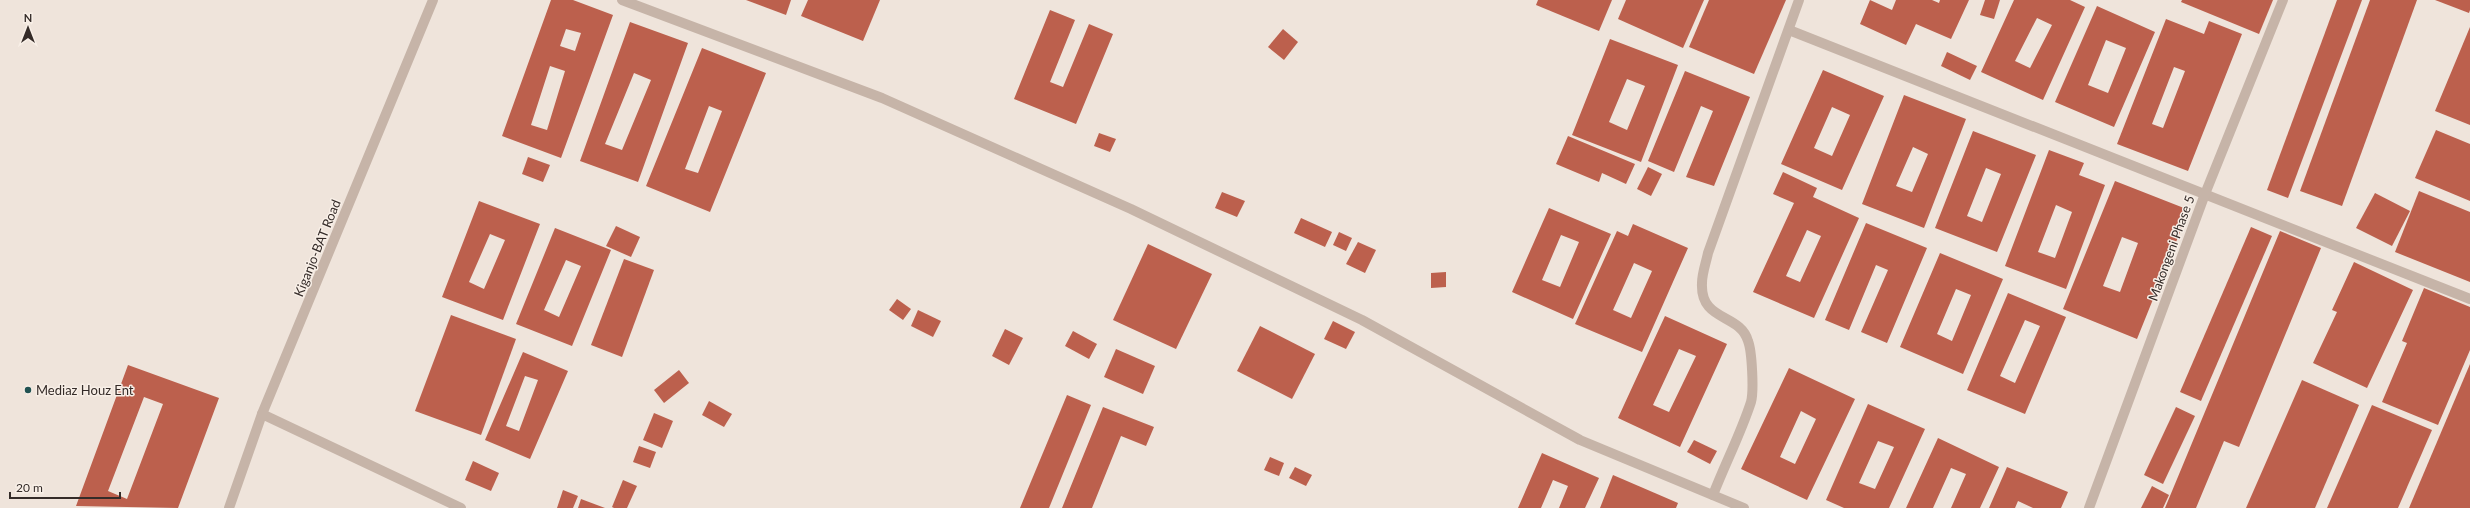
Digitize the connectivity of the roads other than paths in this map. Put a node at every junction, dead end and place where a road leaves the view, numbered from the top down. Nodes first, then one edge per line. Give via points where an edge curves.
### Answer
1 (433, 0) edge
2 (622, 0) edge
3 (1800, 0) edge
4 (2283, 0) edge
5 (1789, 30) junction
6 (2205, 194) junction
7 (2470, 299) edge
8 (262, 414) junction
9 (1713, 495) junction
10 (229, 508) edge
11 (461, 508) edge
12 (1744, 508) edge
13 (2089, 508) edge

1 - 8 street, Kiganjo-BAT Road
2 - 9 street via 882,98 1130,209 1362,320 1580,440
3 - 5 street
4 - 6 street, Makongeni Phase 5
5 - 6 street
5 - 9 street via 1708,253 1702,282 1703,296 1714,314 1738,324 1748,340 1750,360 1751,400
6 - 7 street
6 - 13 street, Makongeni Phase 5
8 - 10 street, Kiganjo-BAT Road
8 - 11 street
9 - 12 street

